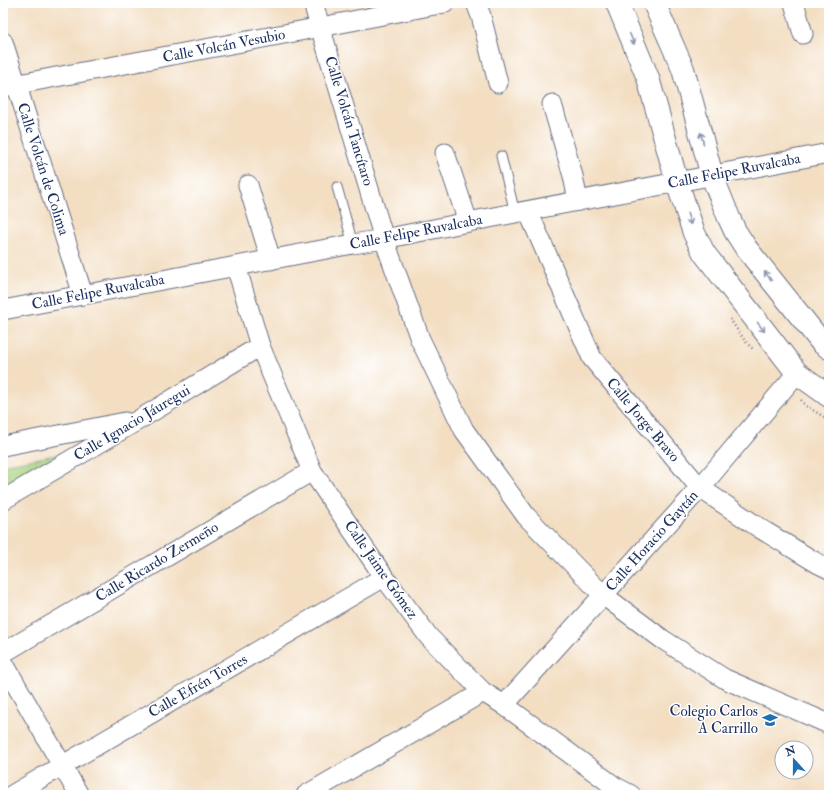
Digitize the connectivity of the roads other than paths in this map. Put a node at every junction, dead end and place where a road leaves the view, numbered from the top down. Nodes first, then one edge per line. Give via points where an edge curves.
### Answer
1 (314, 3) edge
2 (445, 3) edge
3 (476, 3) edge
4 (617, 3) edge
5 (654, 3) edge
6 (794, 3) edge
7 (421, 5) edge
8 (322, 27) junction
9 (803, 34) dead end
10 (3, 42) edge
11 (498, 83) dead end
12 (10, 85) edge
13 (552, 104) dead end
14 (445, 152) dead end
15 (829, 153) edge
16 (501, 156) dead end
17 (712, 176) junction
18 (677, 182) junction
19 (248, 185) dead end
20 (337, 187) dead end
21 (578, 201) junction
22 (522, 212) junction
23 (468, 222) junction
24 (384, 239) junction
25 (353, 244) junction
26 (271, 260) junction
27 (236, 266) junction
28 (83, 295) junction
29 (3, 310) edge
30 (260, 346) junction
31 (829, 348) edge
32 (797, 373) junction
33 (829, 396) edge
34 (140, 419) junction
35 (3, 446) edge
36 (312, 471) junction
37 (700, 488) junction
38 (3, 500) edge
39 (829, 568) edge
40 (384, 577) junction
41 (603, 595) junction
42 (3, 653) edge
43 (3, 662) edge
44 (484, 692) junction
45 (504, 705) junction
46 (829, 724) edge
47 (62, 766) junction
48 (606, 790) edge
49 (12, 795) edge
50 (78, 795) edge
51 (306, 795) edge
52 (631, 795) edge

1 - 8 street, Calle Volcán Tancítaro
2 - 7 street, Calle Volcán Vesubio
3 - 11 street
4 -> 18 street via 648,78
17 -> 5 street via 683,69
6 - 9 street
7 - 8 street, Calle Volcán Vesubio
8 - 12 street, Calle Volcán Vesubio
8 - 24 street, Calle Volcán Tancítaro
10 - 12 street, Calle Volcán de Colima
12 - 28 street, Calle Volcán de Colima
13 - 21 street
14 - 23 street
15 - 17 street, Calle Felipe Ruvalcaba
16 - 22 lane
17 - 18 street, Calle Felipe Ruvalcaba
31 -> 17 street via 822,344 746,248 728,218
18 - 21 street, Calle Felipe Ruvalcaba
18 -> 32 street via 694,233 704,253
19 - 26 street
20 - 25 lane
21 - 22 street, Calle Felipe Ruvalcaba
22 - 23 street, Calle Felipe Ruvalcaba
22 - 37 street, Calle Jorge Bravo via 592,358
23 - 24 street, Calle Felipe Ruvalcaba
24 - 25 street, Calle Felipe Ruvalcaba
24 - 41 street, Calle Volcán Tancítaro via 420,339 464,430 526,516
25 - 26 street, Calle Felipe Ruvalcaba
26 - 27 street, Calle Felipe Ruvalcaba
27 - 28 street, Calle Felipe Ruvalcaba
27 - 30 street, Calle Jaime Gómez
28 - 29 street, Calle Felipe Ruvalcaba
30 - 34 street, Calle Ignacio Jáuregui
30 - 36 street, Calle Jaime Gómez
32 - 33 street
32 - 37 street, Calle Horacio Gaytán
34 - 35 street
34 - 38 street, Calle Ignacio Jáuregui
36 - 40 street, Calle Jaime Gómez
36 - 42 street, Calle Ricardo Zermeño
37 - 39 street, Calle Jorge Bravo via 761,529
37 - 41 street, Calle Horacio Gaytán
40 - 44 street, Calle Jaime Gómez via 429,637
40 - 47 street, Calle Efrén Torres
41 - 45 street, Calle Horacio Gaytán
41 - 46 street, Calle Volcán Tancítaro via 662,639 725,679
43 - 47 street
44 - 45 street, Calle Jaime Gómez
44 - 51 street
45 - 48 street, Calle Jaime Gómez
47 - 49 street, Calle Efrén Torres
47 - 50 street
48 - 52 street, Calle Jaime Gómez

